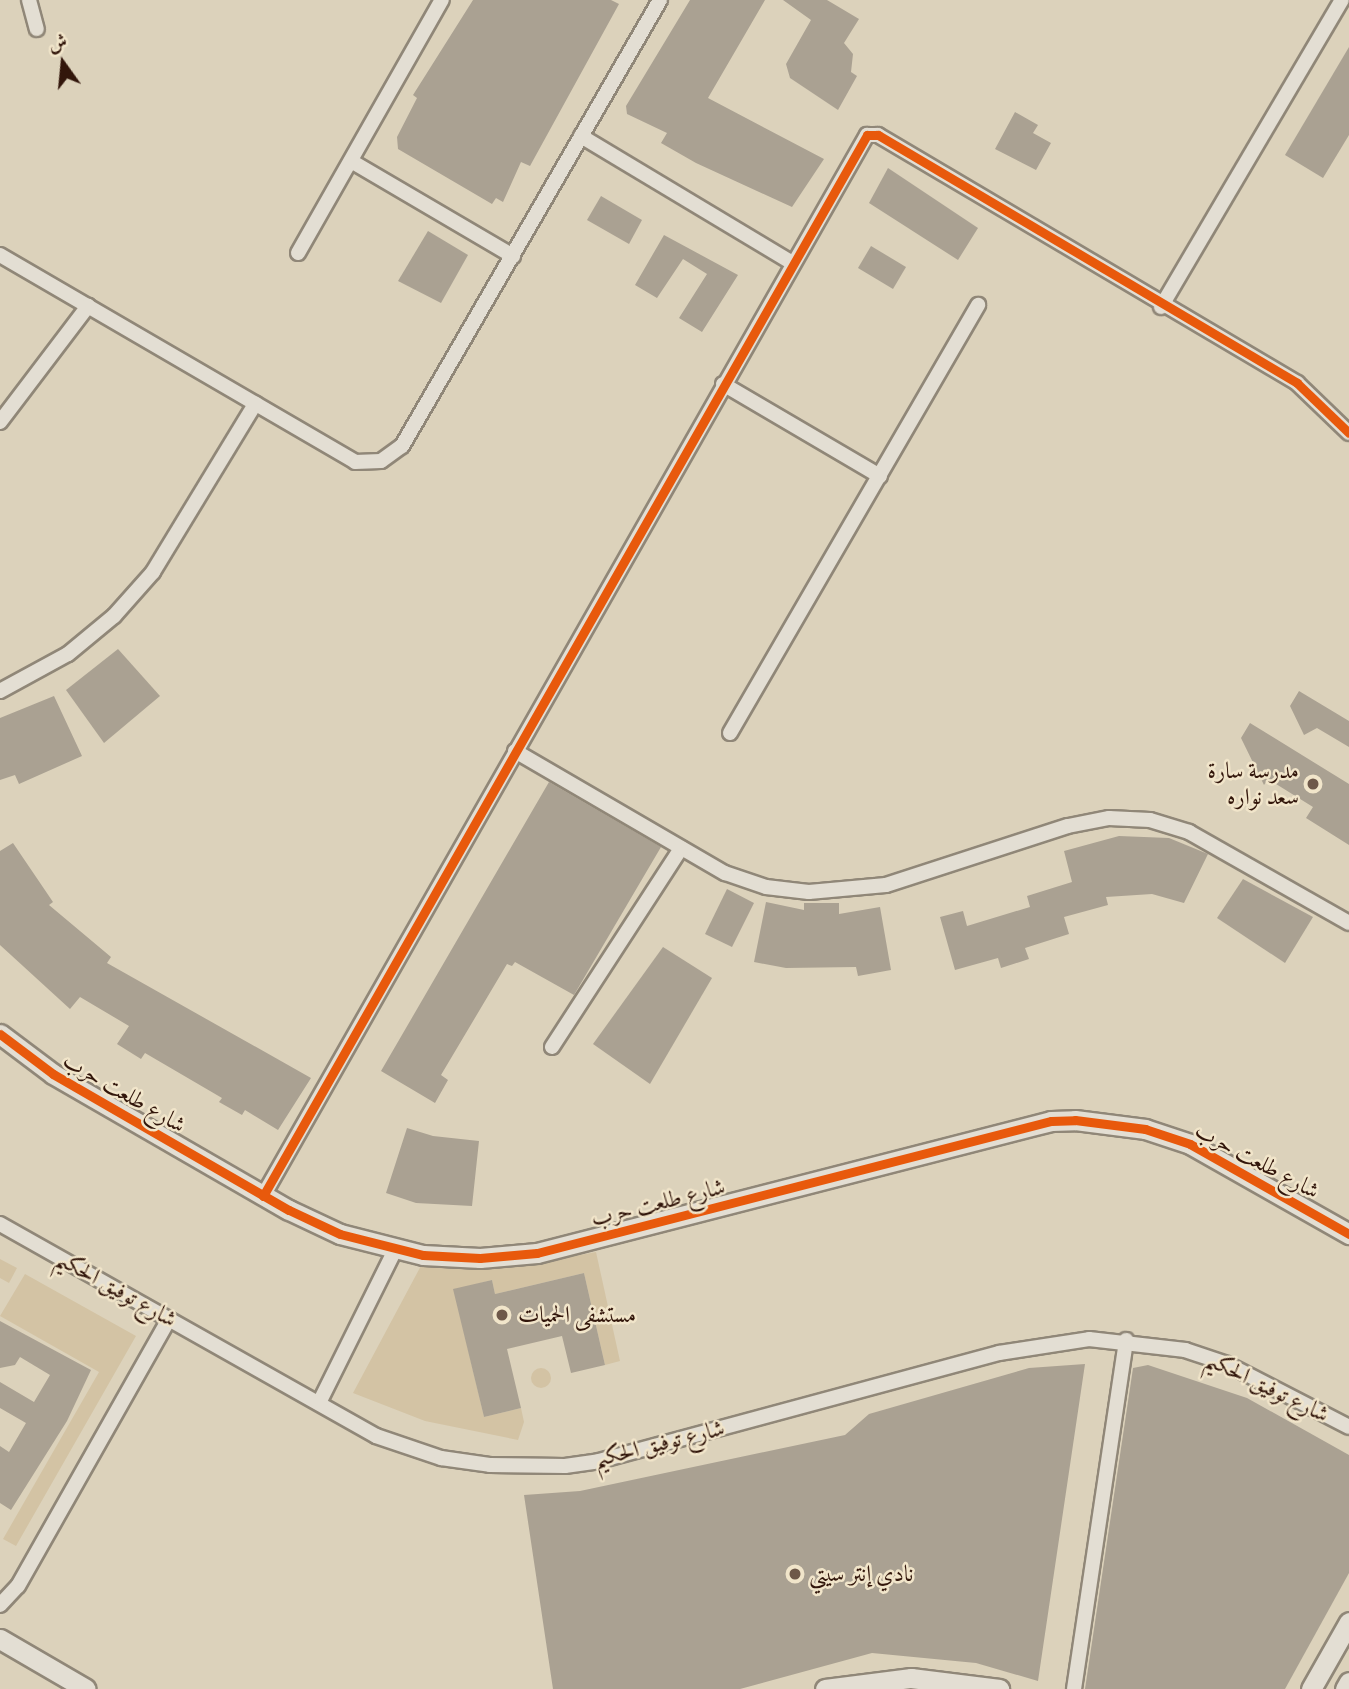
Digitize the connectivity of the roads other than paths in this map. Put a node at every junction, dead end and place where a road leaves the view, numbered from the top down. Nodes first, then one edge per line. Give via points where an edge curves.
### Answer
1 (29, 0) edge
2 (442, 0) edge
3 (660, 0) edge
4 (1342, 0) edge
5 (37, 30) dead end
6 (581, 136) junction
7 (351, 161) junction
8 (299, 253) dead end
9 (0, 255) edge
10 (513, 256) junction
11 (792, 263) junction
12 (978, 305) dead end
13 (88, 306) junction
14 (1161, 306) junction
15 (723, 384) junction
16 (255, 404) junction
17 (0, 422) edge
18 (1349, 433) edge
19 (880, 476) junction
20 (0, 691) edge
21 (730, 733) dead end
22 (515, 751) junction
23 (681, 848) junction
24 (1349, 923) edge
25 (0, 1034) edge
26 (552, 1047) dead end
27 (263, 1196) junction
28 (0, 1224) edge
29 (1349, 1234) edge
30 (395, 1250) junction
31 (169, 1319) junction
32 (1126, 1340) junction
33 (319, 1403) junction
34 (1349, 1427) edge
35 (0, 1605) edge
36 (1349, 1622) edge
37 (0, 1639) edge
38 (1349, 1682) edge
39 (86, 1689) edge
40 (825, 1689) edge
41 (999, 1689) edge
42 (1074, 1689) edge
43 (1311, 1689) edge
44 (1345, 1689) edge

1 - 5 street
2 - 7 street
3 - 6 street
4 - 14 street
6 - 10 street
6 - 11 street
7 - 8 street
7 - 10 street
9 - 13 street
10 - 16 street via 393,456 369,464 355,462
11 - 14 street via 862,138 872,133
11 - 15 street
12 - 19 street
13 - 16 street
13 - 17 street
14 - 18 street via 1297,383
15 - 19 street
15 - 22 street
16 - 20 street via 153,572 114,616 68,654
19 - 21 street
22 - 23 street
22 - 27 street
23 - 24 street via 725,873 809,892 886,885 1068,826 1108,818 1150,820 1189,832
23 - 26 street
25 - 27 street, شارع طلعت حرب via 53,1074
27 - 30 street, شارع طلعت حرب via 340,1234
28 - 31 street, شارع توفيق الحكيم
29 - 30 street, شارع طلعت حرب via 1190,1144 1145,1129 1051,1121 537,1253 480,1258
30 - 33 street
31 - 33 street, شارع توفيق الحكيم
31 - 35 street via 18,1586
32 - 33 street, شارع توفيق الحكيم via 1048,1342 1012,1350 565,1466 490,1465 441,1458 376,1436
32 - 34 street, شارع توفيق الحكيم via 1185,1350 1227,1364
32 - 42 street
36 - 43 street
37 - 39 street
38 - 44 street
40 - 41 street via 911,1678

